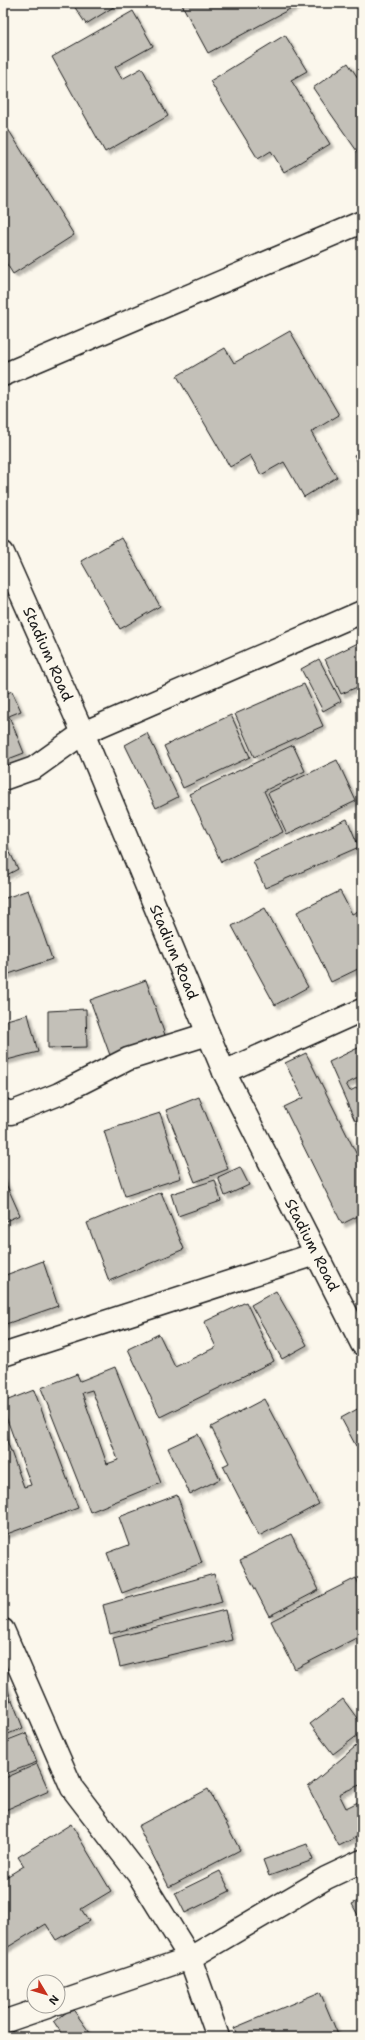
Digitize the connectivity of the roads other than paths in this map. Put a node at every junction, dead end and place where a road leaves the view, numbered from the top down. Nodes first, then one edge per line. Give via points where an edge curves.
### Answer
1 (362, 222) edge
2 (3, 375) edge
3 (3, 552) edge
4 (362, 612) edge
5 (83, 732) junction
6 (3, 779) edge
7 (362, 1010) edge
8 (208, 1034) junction
9 (224, 1072) junction
10 (3, 1110) edge
11 (316, 1254) junction
12 (362, 1344) edge
13 (3, 1355) edge
14 (3, 1630) edge
15 (362, 1861) edge
16 (190, 1958) junction
17 (66, 2000) edge
18 (26, 2014) edge
19 (3, 2022) edge
20 (218, 2037) edge

1 - 2 street
3 - 5 street, Stadium Road
4 - 5 street
5 - 6 street via 34,768
5 - 8 street, Stadium Road
7 - 9 street
8 - 9 street, Stadium Road
8 - 10 street via 128,1059 59,1094 11,1113
9 - 11 street, Stadium Road
11 - 12 street, Stadium Road
11 - 13 street
14 - 16 street via 72,1788 138,1874
15 - 16 street via 326,1878
16 - 17 street
16 - 20 street
18 - 19 street

